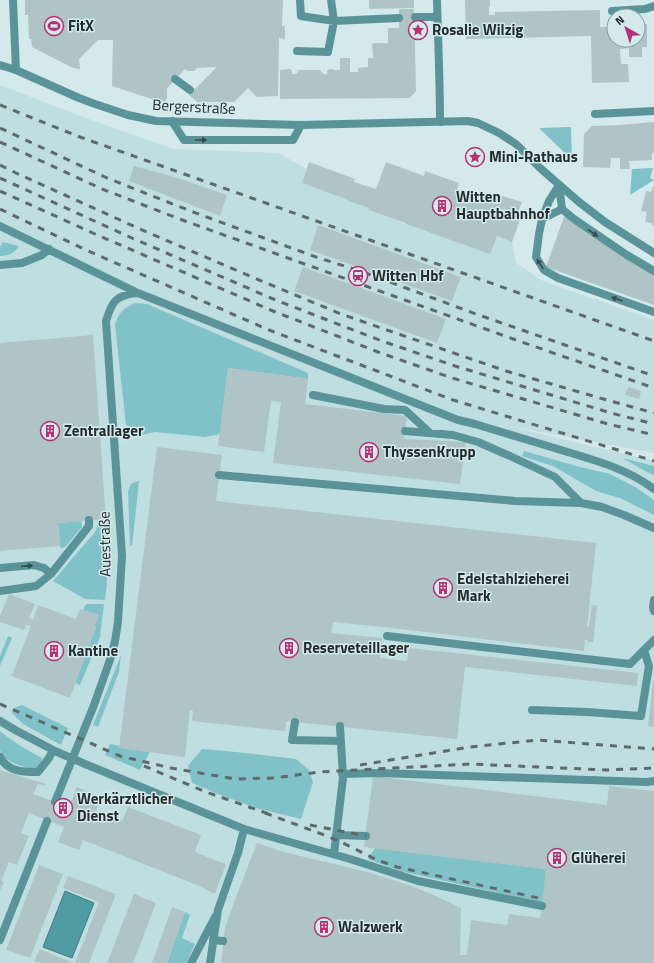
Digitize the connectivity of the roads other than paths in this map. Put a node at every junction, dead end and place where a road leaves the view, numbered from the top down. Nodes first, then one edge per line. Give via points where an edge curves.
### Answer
1 (13, 0) edge
2 (300, 0) edge
3 (331, 0) edge
4 (437, 0) edge
5 (415, 17) dead end
6 (438, 17) junction
7 (399, 18) dead end
8 (334, 21) junction
9 (298, 51) dead end
10 (0, 60) edge
11 (0, 65) edge
12 (16, 70) junction
13 (175, 79) dead end
14 (190, 90) dead end
15 (654, 111) edge
16 (595, 114) dead end
17 (172, 121) junction
18 (440, 122) junction
19 (301, 125) junction
20 (559, 185) junction
21 (562, 209) junction
22 (542, 219) junction
23 (0, 226) edge
24 (49, 249) junction
25 (654, 253) edge
26 (0, 265) edge
27 (654, 271) edge
28 (138, 293) junction
29 (654, 312) edge
30 (313, 395) dead end
31 (400, 397) junction
32 (405, 410) junction
33 (405, 431) dead end
34 (430, 433) junction
35 (219, 475) dead end
36 (654, 489) edge
37 (581, 503) junction
38 (89, 520) dead end
39 (654, 528) edge
40 (0, 568) edge
41 (51, 574) junction
42 (0, 591) edge
43 (654, 600) edge
44 (654, 611) edge
45 (387, 636) dead end
46 (654, 640) edge
47 (644, 650) junction
48 (532, 710) dead end
49 (0, 721) edge
50 (295, 722) dead end
51 (340, 726) dead end
52 (341, 741) junction
53 (55, 751) junction
54 (0, 757) edge
55 (342, 774) junction
56 (654, 781) edge
57 (55, 802) dead end
58 (47, 821) dead end
59 (244, 829) junction
60 (336, 835) junction
61 (366, 836) dead end
62 (334, 854) junction
63 (542, 906) dead end
64 (218, 910) junction
65 (0, 940) edge
66 (213, 940) junction
67 (224, 941) dead end
68 (191, 963) edge
69 (210, 963) edge

1 - 12 street
2 - 8 street via 301,16
3 - 8 street
4 - 6 street
5 - 6 street
6 - 18 street
7 - 8 street
8 - 9 street via 328,52
10 - 12 street, Bergerstraße
11 - 12 street, Bergerstraße
12 - 17 street, Bergerstraße via 111,110 152,120
13 - 14 street
15 - 16 street
17 - 19 street, Bergerstraße
17 -> 19 street via 184,140 293,140
18 - 19 street, Bergerstraße
18 - 20 street, Bergerstraße via 468,121 499,132 516,144
20 - 21 street
20 - 22 street
20 - 25 street, Bergerstraße via 605,222
21 - 22 street
21 -> 27 street
29 -> 22 street via 558,278 544,270 536,257
23 - 24 street
24 - 26 street via 42,256 22,263
24 - 28 street
28 - 31 street
28 - 57 street, Auestraße via 120,296 114,301 106,320 122,556 116,641 94,705
30 - 32 street via 384,409
31 - 32 street
31 - 36 street via 458,420 604,463 630,474
32 - 34 street
33 - 34 street
34 - 37 street via 472,440 510,456 555,477
35 - 37 street via 515,501
37 - 39 street via 602,507
38 - 41 street via 89,526
40 -> 41 street via 34,565 44,568
41 - 42 street via 36,586
43 - 44 street
45 - 47 street via 630,664
46 - 47 street
47 - 48 street via 649,666 641,716
49 - 53 street
50 - 52 street via 292,740
51 - 52 street
52 - 55 street
53 - 54 street via 38,772 25,772 8,767
53 - 59 street
55 - 56 street
55 - 60 street
58 - 65 street
59 - 62 street
59 - 64 street
60 - 61 street
60 - 62 street
62 - 63 street via 418,881
64 - 66 street
64 - 68 street
66 - 67 street
66 - 69 street

